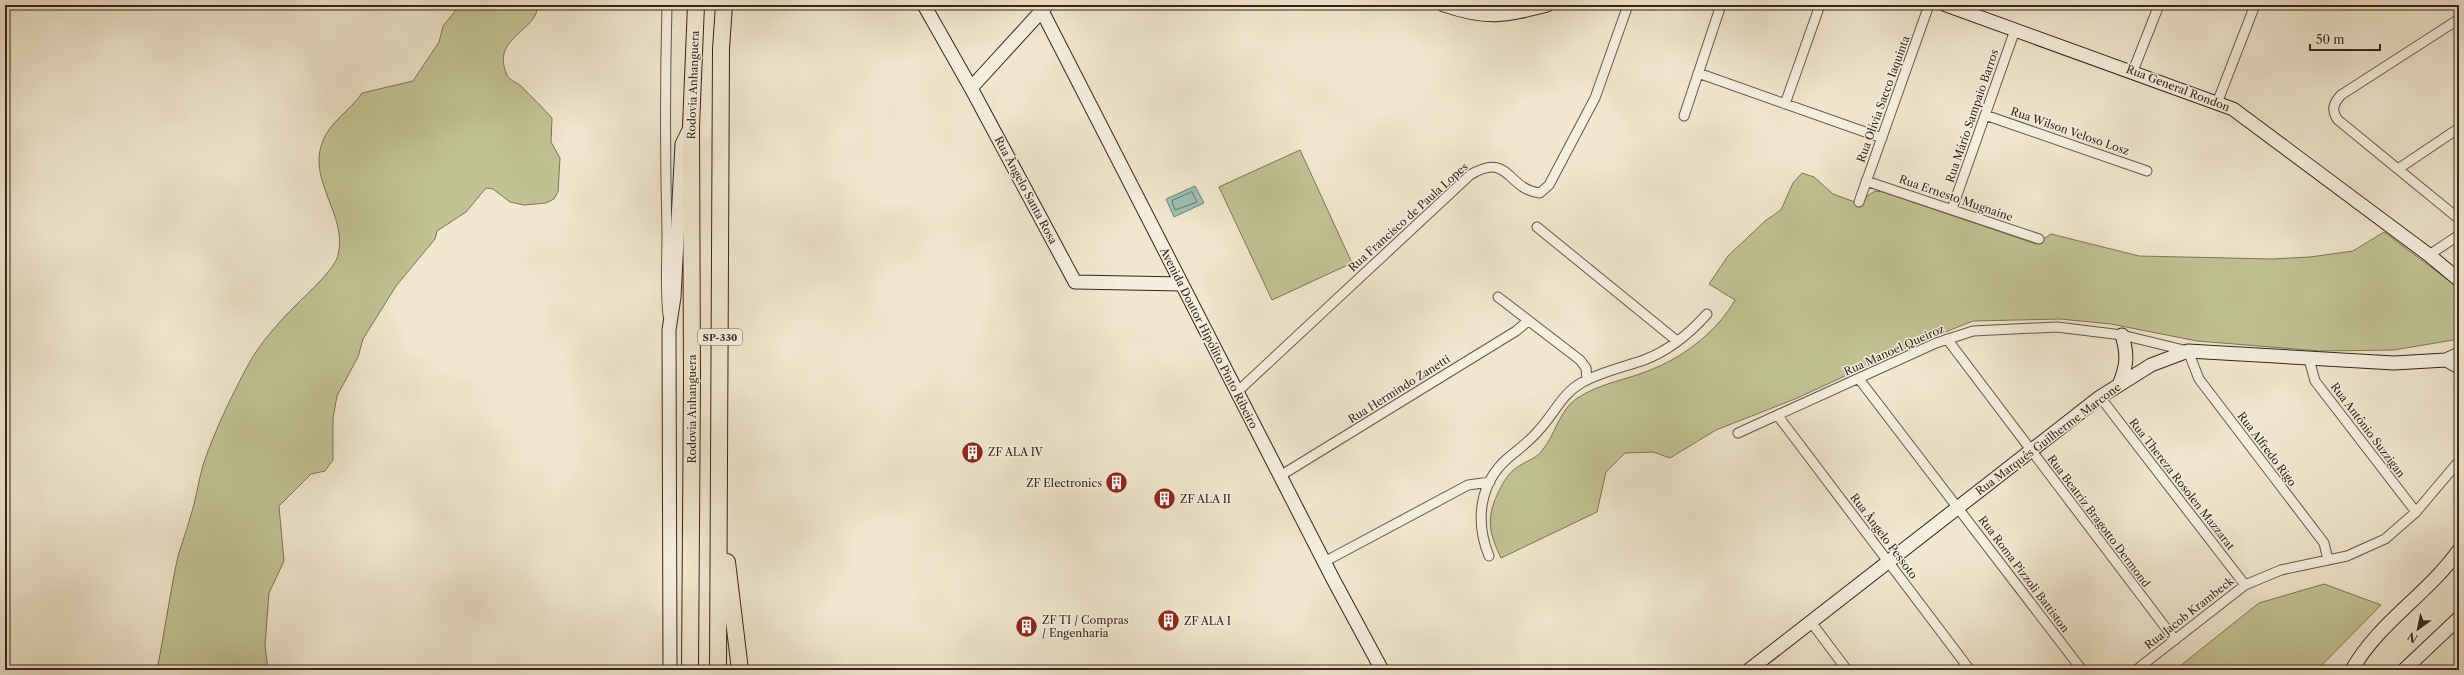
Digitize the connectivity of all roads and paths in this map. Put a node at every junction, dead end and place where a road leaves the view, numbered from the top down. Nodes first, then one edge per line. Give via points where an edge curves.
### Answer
1 (667, 5) edge
2 (696, 5) edge
3 (724, 5) edge
4 (924, 5) edge
5 (1444, 5) edge
6 (1547, 5) edge
7 (1628, 5) edge
8 (1721, 5) edge
9 (1820, 5) edge
10 (1930, 5) edge
11 (1946, 5) edge
12 (2159, 5) edge
13 (2255, 5) edge
14 (1043, 7) edge
15 (2459, 19) edge
16 (2015, 30) junction
17 (2133, 71) junction
18 (1698, 73) junction
19 (972, 88) junction
20 (2217, 103) junction
21 (1785, 104) junction
22 (1985, 115) junction
23 (1684, 116) dead end
24 (691, 126) junction
25 (2459, 128) edge
26 (1882, 138) junction
27 (2398, 169) junction
28 (2146, 170) dead end
29 (1866, 181) junction
30 (1859, 202) dead end
31 (1952, 210) junction
32 (2459, 219) edge
33 (1538, 227) dead end
34 (2459, 235) edge
35 (2039, 239) dead end
36 (2429, 255) junction
37 (2459, 280) edge
38 (1182, 284) junction
39 (1498, 298) dead end
40 (1707, 314) dead end
41 (1528, 321) junction
42 (669, 330) junction
43 (2122, 335) junction
44 (1947, 339) junction
45 (1677, 341) junction
46 (2188, 351) junction
47 (2459, 354) edge
48 (2309, 359) junction
49 (2446, 360) junction
50 (2459, 367) edge
51 (1859, 379) junction
52 (1587, 380) junction
53 (2119, 385) junction
54 (1237, 392) junction
55 (2100, 397) junction
56 (1778, 416) junction
57 (1738, 433) dead end
58 (2031, 451) junction
59 (2459, 461) edge
60 (1280, 476) junction
61 (1490, 482) junction
62 (719, 485) junction
63 (1958, 508) junction
64 (2416, 512) junction
65 (2459, 550) edge
66 (1488, 556) dead end
67 (2328, 560) junction
68 (1324, 562) junction
69 (1888, 562) junction
70 (2245, 585) junction
71 (2459, 618) edge
72 (1811, 622) junction
73 (2174, 640) junction
74 (670, 670) edge
75 (690, 670) edge
76 (718, 670) edge
77 (740, 670) edge
78 (1382, 670) edge
79 (1750, 670) edge
80 (1847, 670) edge
81 (1970, 670) edge
82 (2082, 670) edge
83 (2136, 670) edge
84 (2352, 670) edge
85 (2404, 670) edge

1 - 42 street via 664,114 667,260 665,292
2 - 24 highway, Rodovia Anhanguera / SP-330
3 - 62 highway, SP-330 via 721,57
4 - 19 street, Rua Ângelo Santa Rosa
5 - 6 street via 1474,15 1508,15
7 - 54 street, Rua Francisco de Paula Lopes via 1595,98 1549,185 1540,193 1529,192 1499,167 1485,166 1470,175
8 - 18 street
9 - 21 street
10 - 26 street, Rua Olívia Sacco Iaquinta
11 - 16 street, Rua General Rondon
12 - 17 street
13 - 20 street
14 - 19 street
14 - 38 street, Avenida Doutor Hipólito Pinto Ribeiro
15 - 27 street via 2341,95 2334,103 2333,113 2338,120
16 - 17 street, Rua General Rondon
16 - 22 street, Rua Mário Sampaio Barros
17 - 20 street, Rua General Rondon
18 - 21 street
18 - 23 street
19 - 38 street, Rua Ângelo Santa Rosa via 1075,282
20 - 36 street, Rua General Rondon via 2233,109
21 - 26 street
22 - 28 street, Rua Wilson Veloso Losz
22 - 31 street, Rua Mário Sampaio Barros
24 - 42 street via 682,144 674,297
24 - 75 highway, Rodovia Anhanguera / SP-330
25 - 27 street
26 - 29 street, Rua Olívia Sacco Iaquinta
27 - 32 street
29 - 30 street, Rua Olívia Sacco Iaquinta
29 - 31 street, Rua Ernesto Mugnaine
31 - 35 street, Rua Ernesto Mugnaine
33 - 45 street
34 - 36 street
36 - 37 street, Rua General Rondon
38 - 54 street, Avenida Doutor Hipólito Pinto Ribeiro
39 - 41 street
40 - 45 street
41 - 52 street via 1580,360 1586,368
41 - 60 street, Rua Hermindo Zanetti via 1516,331
42 - 74 street
43 - 44 street, Rua Manoel Queiroz via 2057,327 1973,331
43 - 46 street, Rua Manoel Queiroz
43 - 53 street via 2128,353 2126,368
44 - 51 street, Rua Manoel Queiroz
44 - 58 street, Rua Beatriz Bragotto Dermond
45 - 52 street via 1646,359
46 - 48 street, Rua Marquês Guilherme Marcone
46 - 53 street, Rua Marquês Guilherme Marcone via 2151,365
46 - 67 street, Rua Alfredo Rigo via 2199,379 2324,543
47 - 49 street, Rua Marquês Guilherme Marcone
48 - 49 street, Rua Marquês Guilherme Marcone via 2394,363
48 - 64 street, Rua Antônio Suzzigan via 2315,381
49 - 50 street
51 - 56 street, Rua Manoel Queiroz
51 - 63 street, Rua Roma Pizzoli Battiston
52 - 61 street via 1562,398 1539,430 1508,459
53 - 55 street, Rua Marquês Guilherme Marcone
54 - 60 street, Avenida Doutor Hipólito Pinto Ribeiro
55 - 58 street, Rua Marquês Guilherme Marcone
55 - 70 street, Rua Thereza Rosolen Mazzarat
56 - 57 street, Rua Manoel Queiroz
56 - 69 street, Rua Ângelo Pessoto
58 - 63 street, Rua Marquês Guilherme Marcone
58 - 73 street, Rua Beatriz Bragotto Dermond
59 - 64 street, Rua Jacob Krambeck
60 - 68 street, Avenida Doutor Hipólito Pinto Ribeiro
61 - 66 street via 1480,520
61 - 68 street via 1468,485
62 - 76 highway, SP-330
62 - 77 highway
63 - 69 street, Rua Marquês Guilherme Marcone
63 - 82 street, Rua Roma Pizzoli Battiston
64 - 67 street, Rua Jacob Krambeck via 2385,539 2347,556
65 - 84 street via 2434,581 2382,631 2359,657
67 - 70 street, Rua Jacob Krambeck via 2281,570
68 - 78 street, Avenida Doutor Hipólito Pinto Ribeiro
69 - 72 street, Rua Marquês Guilherme Marcone
69 - 81 street, Rua Ângelo Pessoto
70 - 73 street, Rua Jacob Krambeck
71 - 85 street
72 - 79 street, Rua Marquês Guilherme Marcone
72 - 80 street
73 - 83 street, Rua Jacob Krambeck

